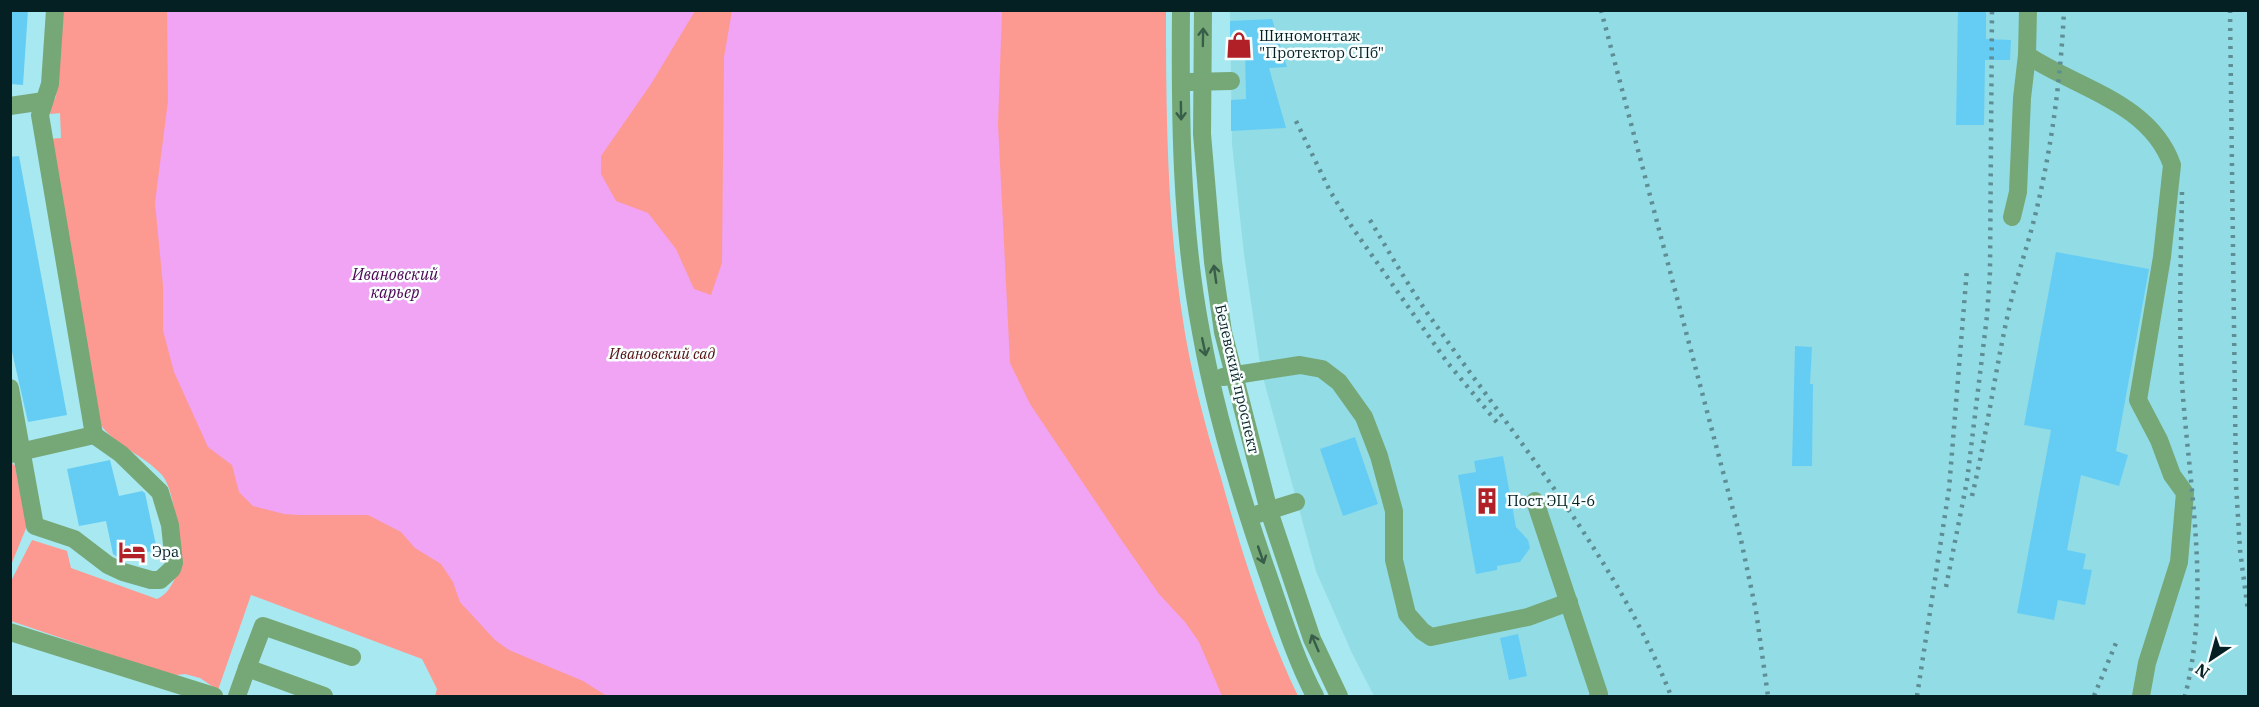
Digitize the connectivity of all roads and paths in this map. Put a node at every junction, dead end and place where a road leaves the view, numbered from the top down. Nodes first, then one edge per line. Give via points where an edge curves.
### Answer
1 (56, 10) edge
2 (1181, 10) edge
3 (1203, 10) edge
4 (2028, 10) edge
5 (2027, 55) junction
6 (1231, 81) dead end
7 (1181, 82) junction
8 (1202, 82) junction
9 (44, 101) junction
10 (10, 106) edge
11 (2012, 217) dead end
12 (1233, 375) junction
13 (1211, 379) junction
14 (10, 388) edge
15 (94, 435) junction
16 (16, 453) edge
17 (1535, 501) dead end
18 (1296, 502) dead end
19 (1269, 510) junction
20 (1248, 517) junction
21 (1569, 602) junction
22 (10, 632) edge
23 (352, 657) dead end
24 (247, 668) junction
25 (213, 696) edge
26 (237, 696) edge
27 (324, 696) edge
28 (1315, 696) edge
29 (1339, 696) edge
30 (1598, 696) edge
31 (2141, 696) edge

1 - 9 street via 50,84
2 - 7 street, Белевский проспект
8 -> 3 street, Белевский проспект
4 - 5 street
5 - 11 street via 2018,192
5 - 31 street via 2123,107 2157,138 2172,165 2162,257 2138,400 2160,440 2172,475 2185,493 2179,562 2147,663
6 - 8 street
7 - 8 street
7 -> 13 street, Белевский проспект via 1182,160 1191,259
12 -> 8 street, Белевский проспект via 1213,262 1202,134
9 - 10 street
9 - 15 street via 40,116
12 - 13 street
12 - 19 street, Белевский проспект
12 - 21 street via 1300,365 1322,369 1339,382 1364,417 1379,456 1394,511 1394,560 1407,614 1422,632 1431,637 1528,616
13 - 20 street, Белевский проспект
14 - 16 street
15 - 16 street
15 - 16 street via 121,454 160,492 170,525 174,563 160,580 123,572 74,539 35,526
17 - 21 street
18 - 19 street
19 - 20 street
29 -> 19 street, Белевский проспект via 1312,639
20 -> 28 street, Белевский проспект via 1293,647
21 - 30 street
22 - 25 street
23 - 24 street via 263,626
24 - 26 street
24 - 27 street

